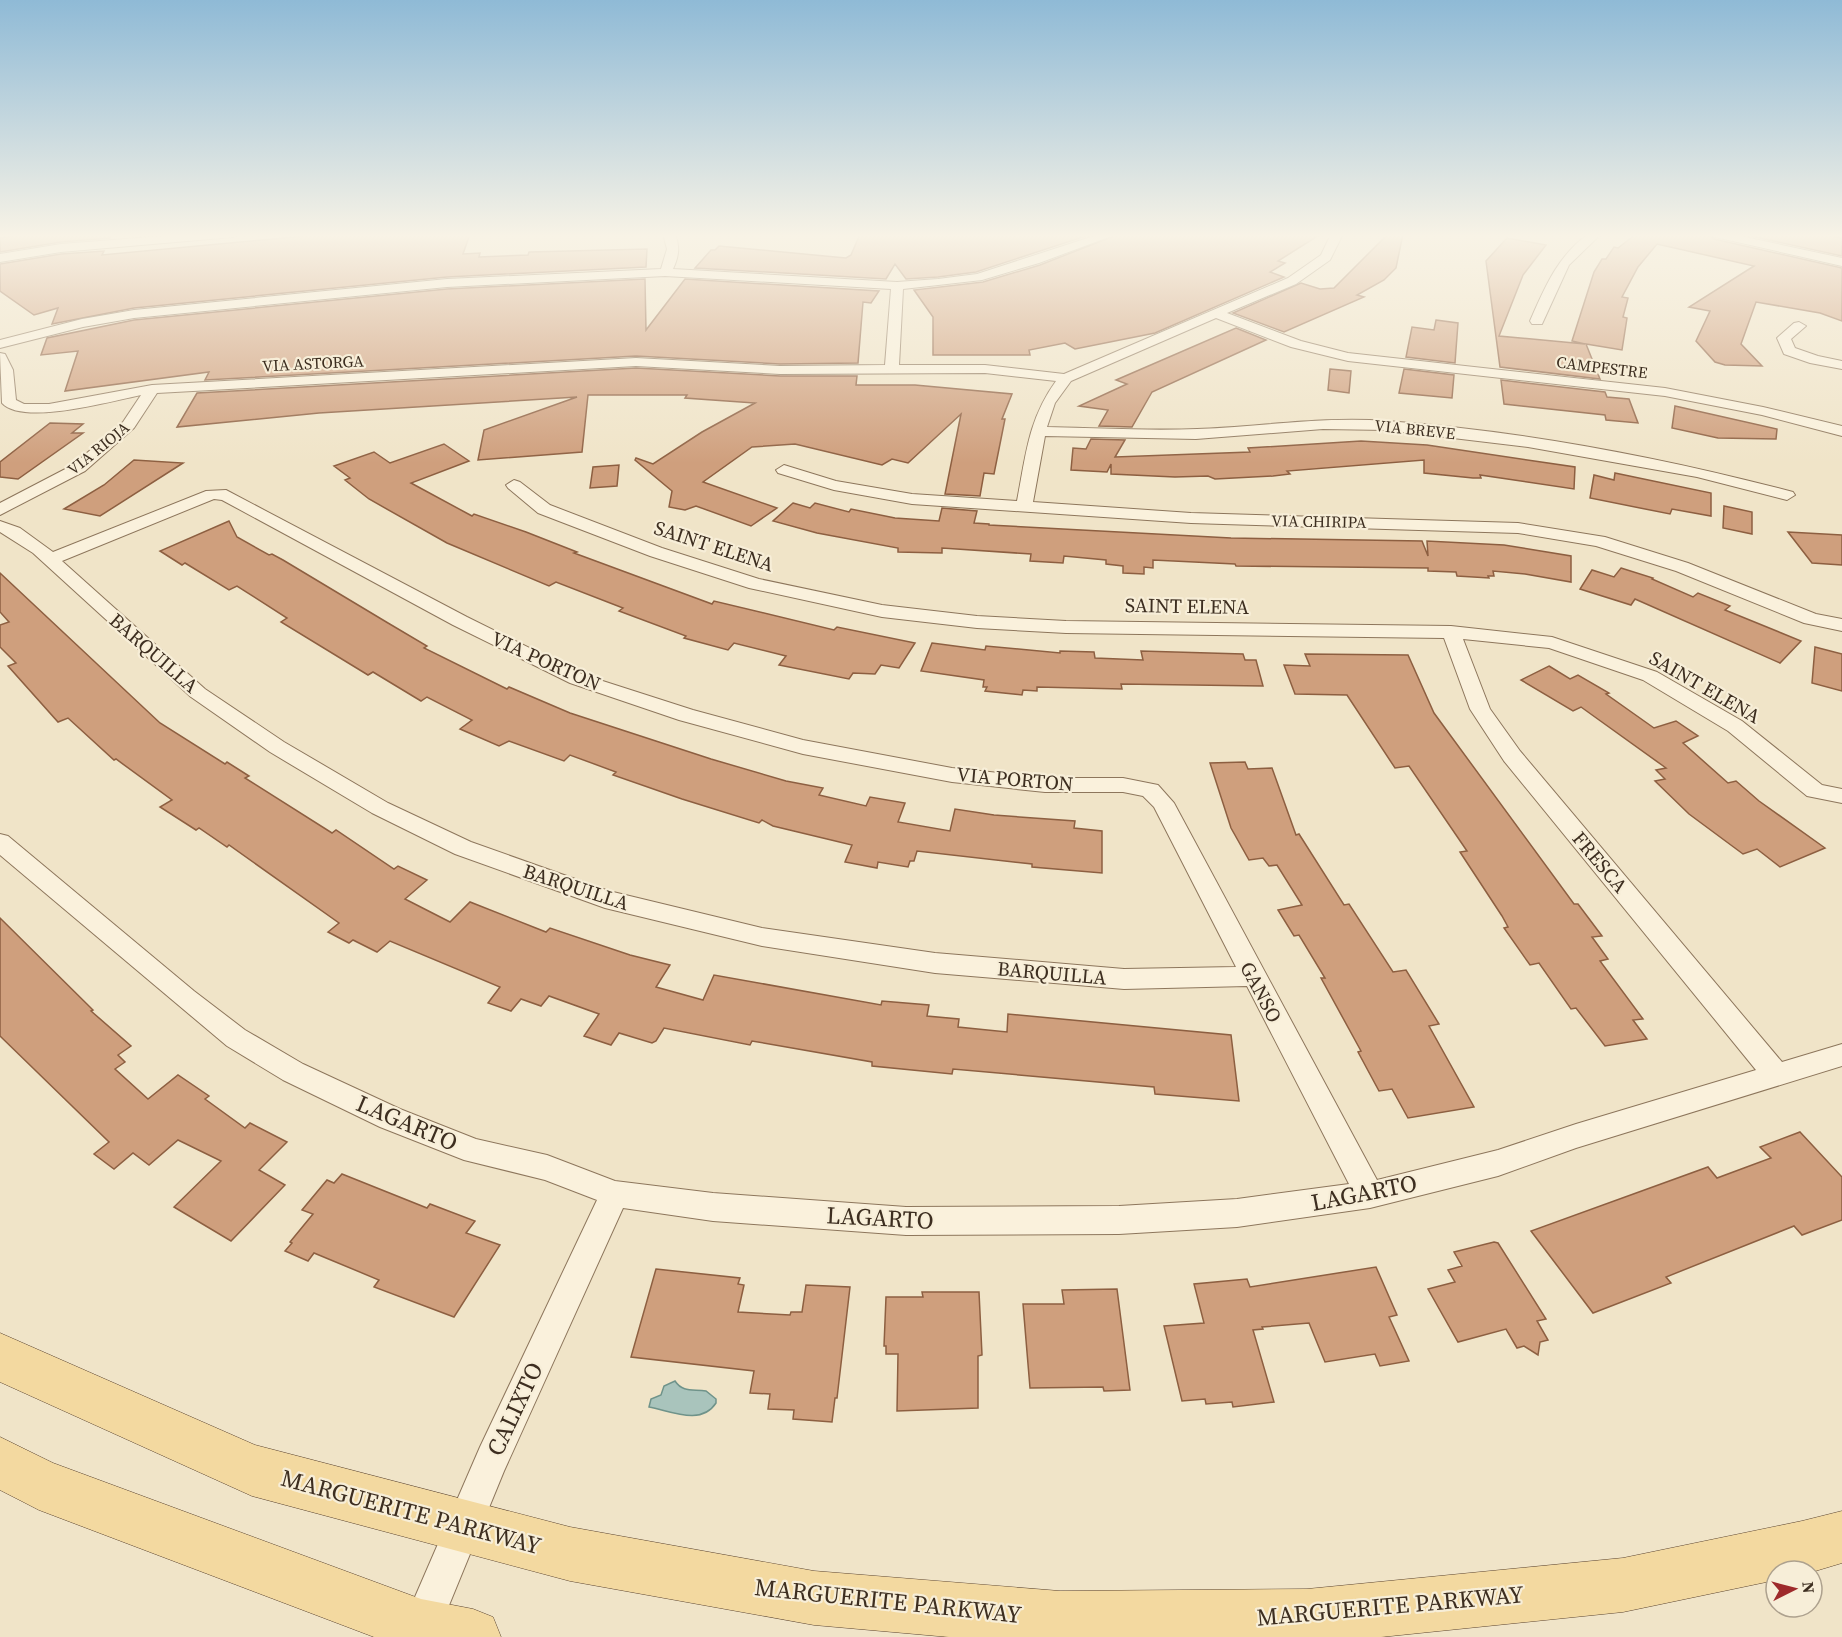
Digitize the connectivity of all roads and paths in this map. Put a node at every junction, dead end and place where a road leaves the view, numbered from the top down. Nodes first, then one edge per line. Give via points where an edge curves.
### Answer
1 (168, 310) edge
2 (896, 310) edge
3 (1225, 310) edge
4 (1541, 310) edge
5 (1217, 314) junction
6 (1537, 321) dead end
7 (1798, 326) dead end
8 (0, 344) edge
9 (0, 357) edge
10 (1842, 365) edge
11 (892, 370) junction
12 (1066, 378) junction
13 (152, 389) junction
14 (1038, 431) junction
15 (1842, 431) edge
16 (784, 470) dead end
17 (514, 485) dead end
18 (1787, 495) dead end
19 (1024, 506) junction
20 (0, 510) edge
21 (0, 526) edge
22 (50, 560) junction
23 (1842, 625) edge
24 (1451, 632) junction
25 (1150, 790) joint
26 (1842, 796) edge
27 (0, 842) edge
28 (1253, 976) junction
29 (1842, 1055) edge
30 (1777, 1075) junction
31 (615, 1194) junction
32 (1370, 1196) junction
33 (0, 1357) edge
34 (0, 1462) edge
35 (463, 1526) junction
36 (1842, 1537) edge
37 (421, 1627) junction
38 (473, 1637) edge

1 - 8 street via 82,322
2 - 11 street
3 - 5 street
4 - 6 street
5 - 12 street
5 - 15 street, CAMPESTRE via 1296,344 1348,357 1665,392
7 - 10 street via 1784,338 1789,351
9 - 13 street, VIA ASTORGA via 9,379 7,400 22,408 49,408
11 - 12 street, VIA ASTORGA via 985,369
11 - 13 street, VIA ASTORGA via 780,370 636,362
12 - 14 street via 1048,404
13 - 20 street, VIA RIOJA via 129,425 78,468
14 - 18 street, VIA BREVE via 1196,434 1323,424 1386,424 1528,442 1653,464
14 - 19 street
16 - 19 street, VIA CHIRIPA via 834,485 912,499
17 - 24 street, SAINT ELENA via 544,509 656,552 755,584 882,611 1066,627
19 - 23 street, VIA CHIRIPA via 1191,518 1518,528 1599,541 1682,567 1811,619
21 - 22 street, BARQUILLA
22 - 25 street, VIA PORTON via 212,494 226,495 577,679 686,715 802,747 952,775 1045,785 1124,785
22 - 28 street, BARQUILLA via 198,693 277,747 380,808 464,848 605,899 762,937 934,963 1124,979
24 - 26 street, SAINT ELENA via 1552,644 1650,676 1735,726 1815,792
24 - 30 street, FRESCA via 1480,709 1512,756
25 - 28 street, GANSO via 1163,803
27 - 31 street, LAGARTO via 185,999 236,1038 293,1072 390,1118 474,1151 547,1168
28 - 32 street, GANSO
29 - 30 street, LAGARTO
30 - 32 street, LAGARTO via 1498,1163
31 - 32 street, LAGARTO via 713,1207 906,1221 1119,1220 1237,1213
31 - 35 street, CALIXTO
33 - 35 main road, MARGUERITE PARKWAY via 252,1470
34 - 37 main road via 39,1484
35 - 36 main road, MARGUERITE PARKWAY via 570,1554 814,1598 1060,1618 1307,1617 1623,1585
35 - 37 street, CALIXTO
37 - 38 main road

